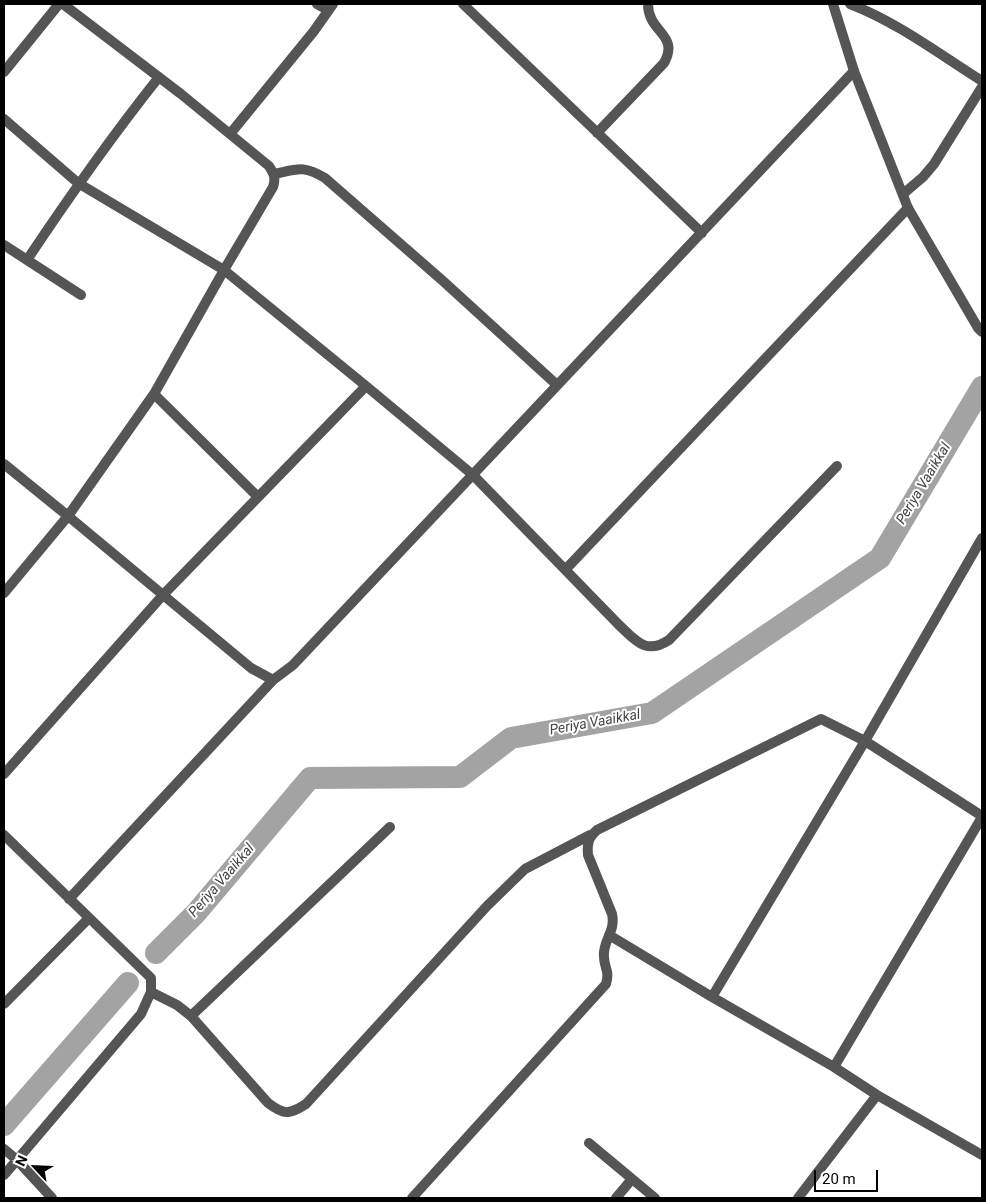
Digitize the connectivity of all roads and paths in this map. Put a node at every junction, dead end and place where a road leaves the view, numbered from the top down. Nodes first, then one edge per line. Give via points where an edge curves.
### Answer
1 (59, 4) edge
2 (63, 4) edge
3 (317, 4) edge
4 (462, 4) edge
5 (648, 4) edge
6 (833, 4) edge
7 (850, 4) edge
8 (330, 7) edge
9 (4, 72) edge
10 (854, 72) junction
11 (159, 77) junction
12 (982, 81) edge
13 (982, 87) edge
14 (4, 119) edge
15 (597, 133) junction
16 (230, 134) junction
17 (274, 174) junction
18 (78, 183) junction
19 (903, 194) junction
20 (908, 208) junction
21 (702, 232) junction
22 (4, 246) edge
23 (27, 260) junction
24 (224, 270) junction
25 (81, 295) dead end
26 (980, 330) edge
27 (557, 385) junction
28 (366, 386) junction
29 (154, 394) junction
30 (4, 464) edge
31 (837, 466) dead end
32 (473, 475) junction
33 (258, 497) junction
34 (68, 516) junction
35 (982, 538) edge
36 (566, 569) junction
37 (4, 593) edge
38 (163, 595) junction
39 (273, 680) junction
40 (865, 741) junction
41 (4, 774) edge
42 (982, 816) edge
43 (390, 827) dead end
44 (4, 835) edge
45 (590, 836) junction
46 (69, 899) junction
47 (89, 918) junction
48 (609, 936) junction
49 (151, 992) junction
50 (712, 997) junction
51 (4, 1004) edge
52 (191, 1016) junction
53 (834, 1067) junction
54 (877, 1095) junction
55 (590, 1143) dead end
56 (4, 1149) edge
57 (982, 1155) edge
58 (17, 1160) junction
59 (4, 1175) edge
60 (632, 1179) junction
61 (52, 1198) edge
62 (412, 1198) edge
63 (616, 1198) edge
64 (655, 1198) edge
65 (798, 1198) edge

1 - 9 street
2 - 11 street
3 - 8 street
4 - 15 street
5 - 15 street via 652,22 670,47 668,56
6 - 10 street
7 - 12 street via 884,20
8 - 16 street
10 - 19 street
10 - 21 street
11 - 16 street
11 - 18 street
13 - 19 street via 934,164
14 - 18 street
15 - 21 street
16 - 17 street via 269,166
17 - 24 street via 273,187
17 - 27 street via 302,168 325,178
18 - 23 street
18 - 24 street
19 - 20 street
20 - 26 street
20 - 36 street
21 - 27 street
22 - 23 street
23 - 25 street
24 - 28 street
24 - 29 street
27 - 32 street
28 - 32 street
28 - 33 street
29 - 33 street
29 - 34 street
30 - 34 street
31 - 36 street via 660,646 647,648 635,640
32 - 36 street
32 - 39 street via 293,665
33 - 38 street
34 - 37 street
34 - 38 street
35 - 40 street
38 - 39 street via 251,668
38 - 41 street
39 - 46 street
40 - 42 street
40 - 45 street via 821,719
40 - 50 street
42 - 53 street
43 - 52 street
44 - 46 street
45 - 48 street via 588,855 614,924
45 - 52 street via 525,870 487,906 306,1104 294,1112 280,1112 268,1103
46 - 47 street
47 - 49 street via 151,978
47 - 51 street
48 - 50 street
48 - 62 street via 603,956 609,974 606,984
49 - 52 street
49 - 58 street via 141,1014
50 - 53 street
53 - 54 street
54 - 57 street
54 - 65 street
55 - 60 street
56 - 58 street
58 - 59 street
58 - 61 street
60 - 63 street
60 - 64 street

